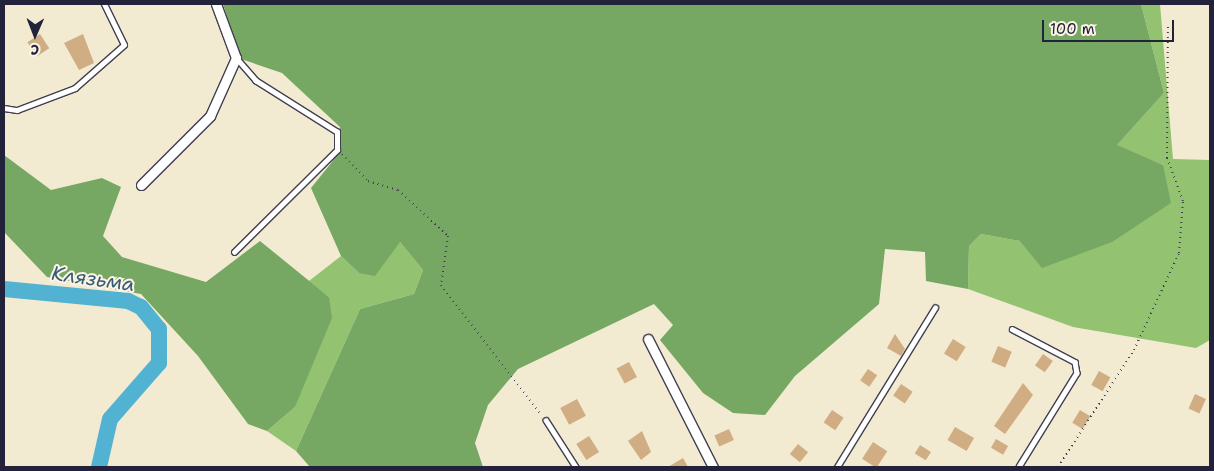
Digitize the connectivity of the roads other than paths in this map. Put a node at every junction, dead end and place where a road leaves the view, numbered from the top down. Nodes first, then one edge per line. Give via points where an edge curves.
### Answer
1 (104, 4) edge
2 (216, 4) edge
3 (236, 58) junction
4 (4, 108) edge
5 (141, 185) dead end
6 (234, 252) dead end
7 (935, 308) dead end
8 (1012, 329) dead end
9 (648, 339) dead end
10 (546, 420) road end
11 (576, 467) edge
12 (713, 467) edge
13 (837, 467) edge
14 (1019, 467) edge

1 - 4 lane via 124,45 75,88 17,110
2 - 3 street
3 - 5 street via 210,116
3 - 6 lane via 256,81 337,132 337,150
7 - 13 lane
8 - 14 lane via 1075,362 1077,372
9 - 12 street
10 - 11 lane

